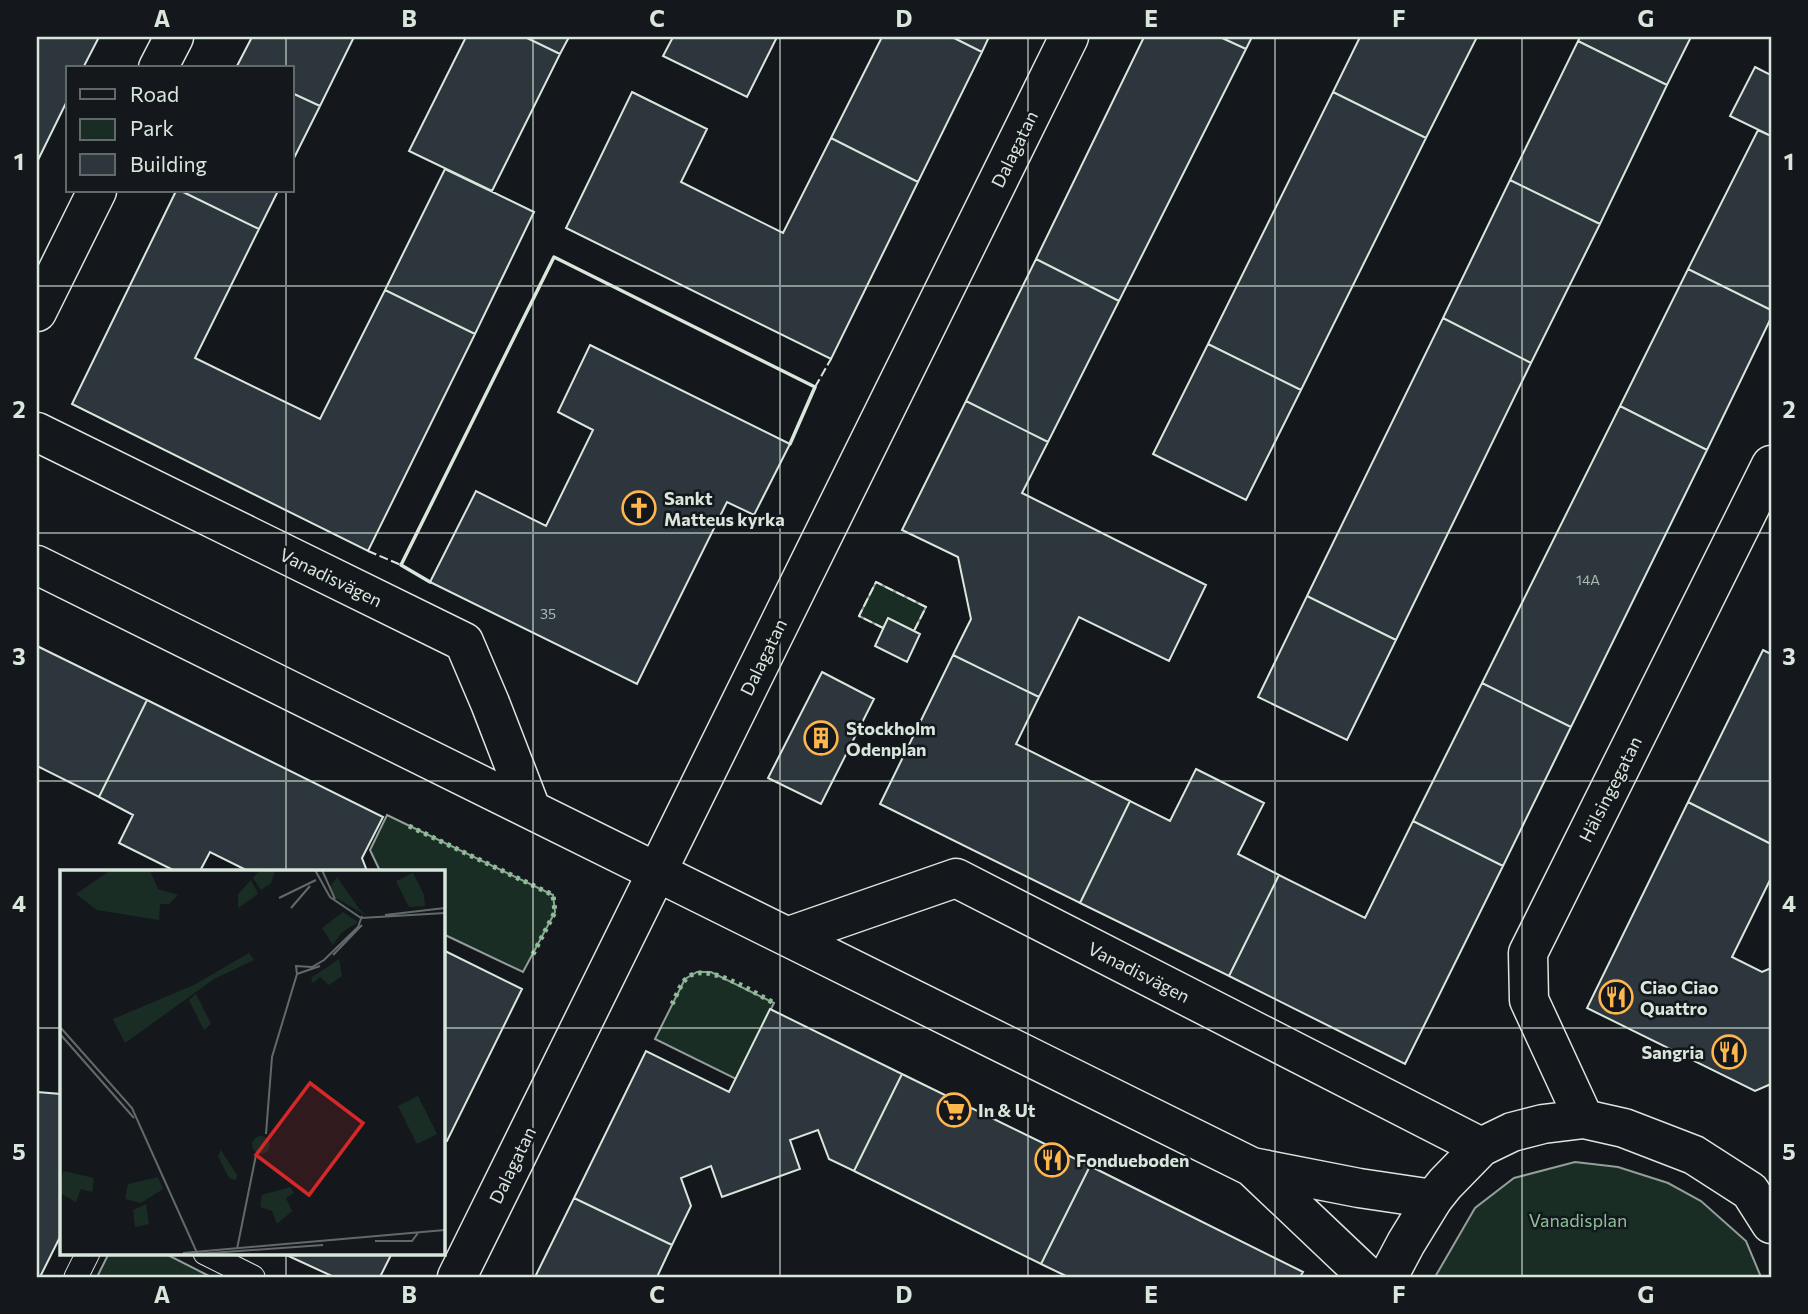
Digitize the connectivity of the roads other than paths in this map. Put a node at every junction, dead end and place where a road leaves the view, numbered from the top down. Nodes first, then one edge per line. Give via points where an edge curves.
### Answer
1 (174, 37) edge
2 (1069, 37) edge
3 (159, 66) edge
4 (97, 192) edge
5 (37, 312) edge
6 (37, 432) edge
7 (1771, 465) edge
8 (37, 565) edge
9 (531, 809) junction
10 (656, 872) junction
11 (789, 936) junction
12 (1584, 1119) junction
13 (1481, 1147) junction
14 (1252, 1167) junction
15 (1761, 1190) edge
16 (1433, 1199) junction
17 (1771, 1224) edge
18 (88, 1254) edge
19 (207, 1254) edge
20 (76, 1277) edge
21 (253, 1277) edge
22 (457, 1277) edge
23 (1368, 1277) edge
24 (1388, 1277) edge

1 - 3 street
2 - 10 street, Dalagatan
4 - 5 street
6 - 9 street, Vanadisvägen via 464,642
7 - 12 street, Hälsingegatan via 1528,953 1529,1000
8 - 9 street
9 - 10 street
10 - 11 street
10 - 22 street, Dalagatan
11 - 13 street, Vanadisvägen via 956,878
11 - 14 street
12 - 13 street via 1512,1132
12 - 15 street via 1624,1128 1694,1156
13 - 16 street
14 - 16 street
14 - 23 street
15 - 17 street
16 - 24 street
18 - 20 lane
19 - 21 lane

